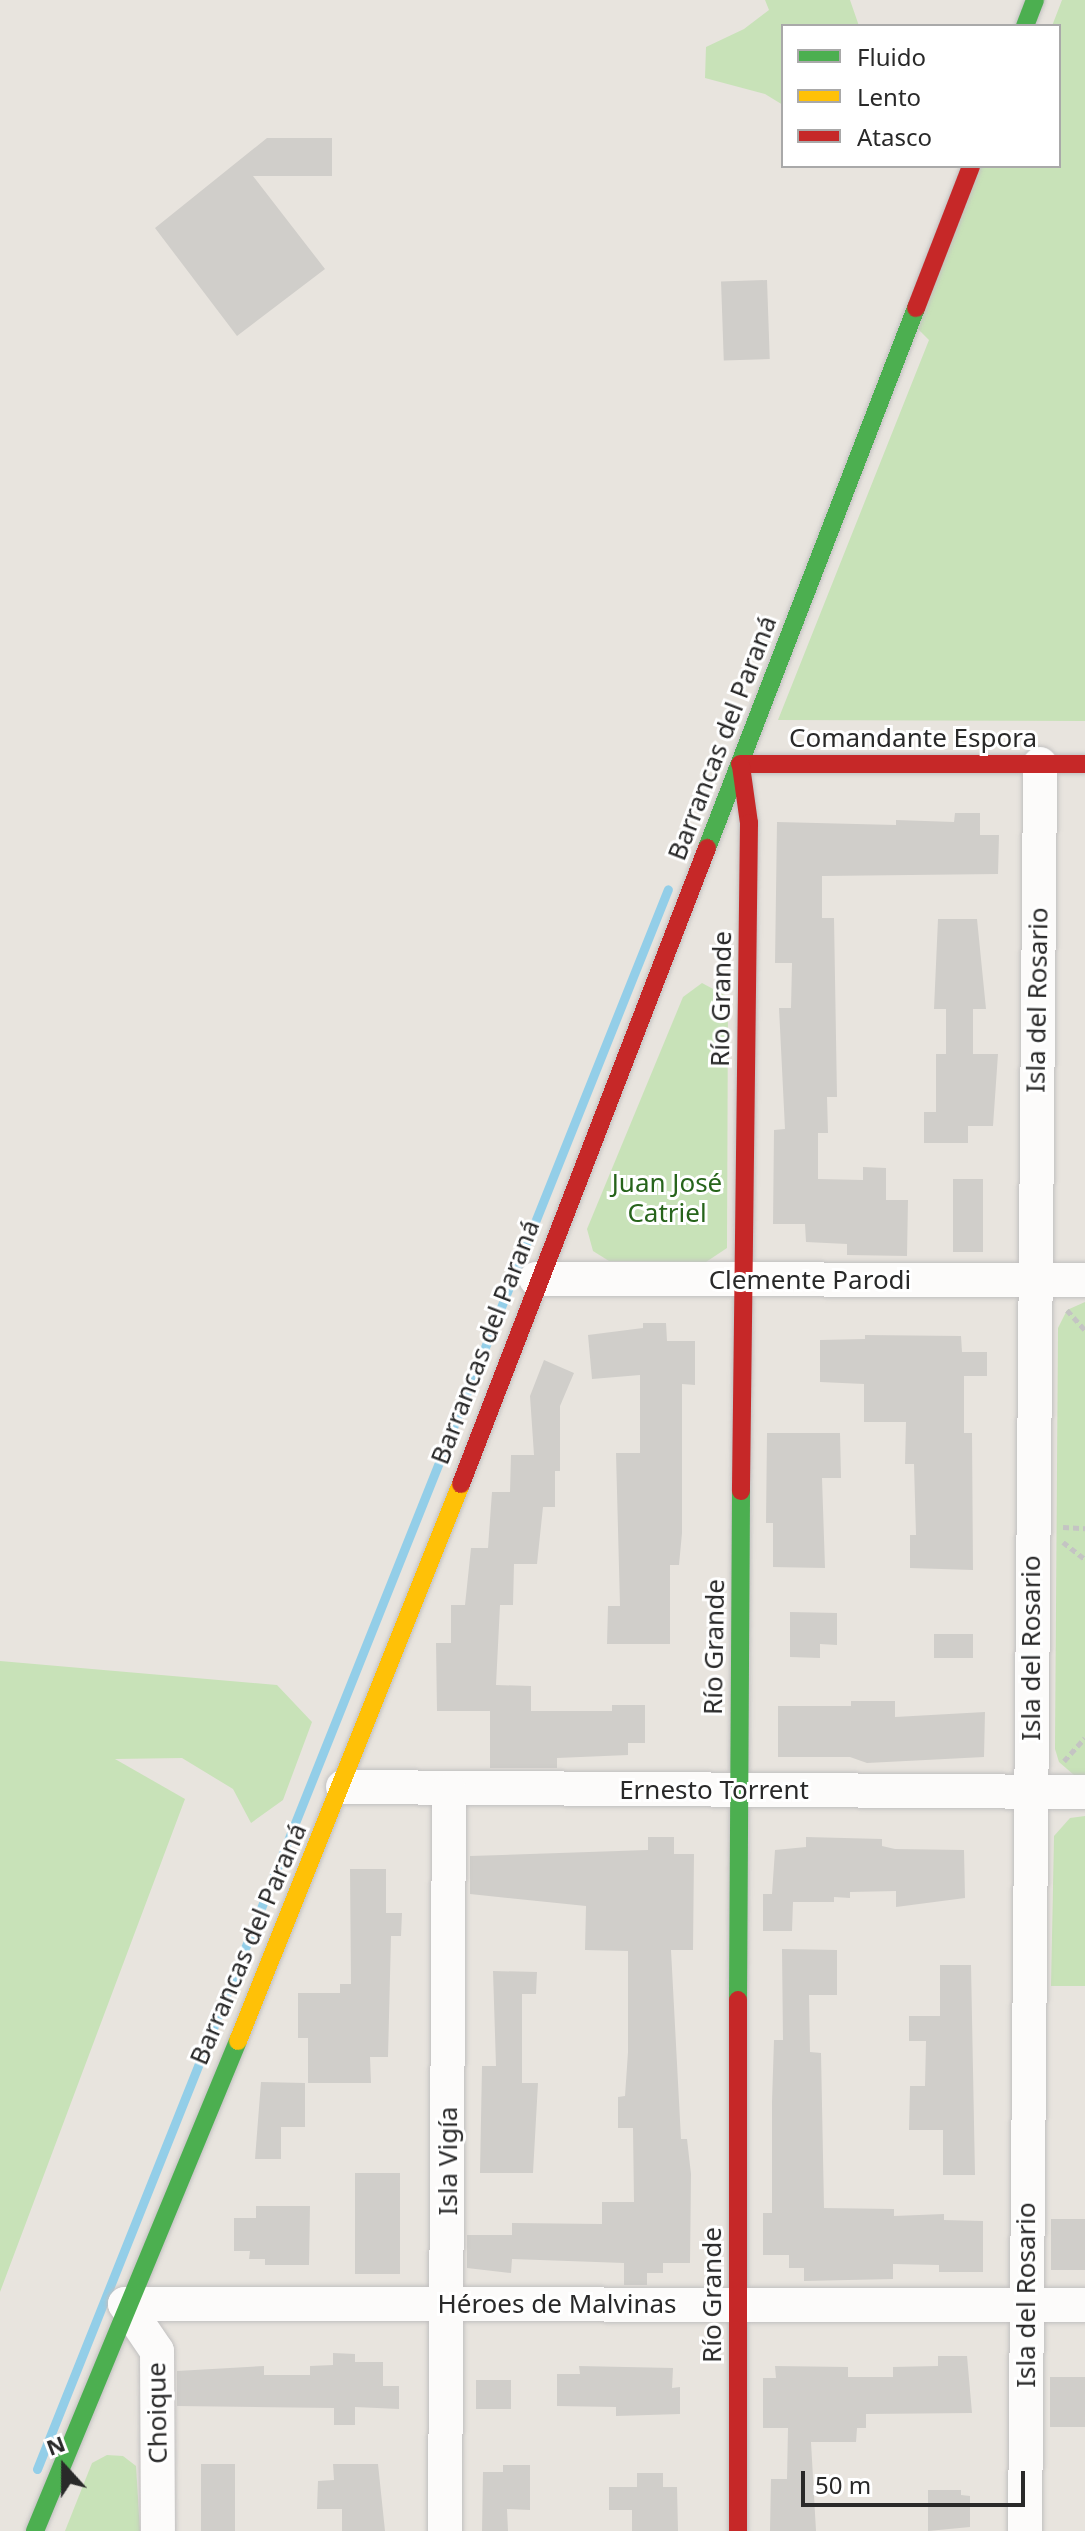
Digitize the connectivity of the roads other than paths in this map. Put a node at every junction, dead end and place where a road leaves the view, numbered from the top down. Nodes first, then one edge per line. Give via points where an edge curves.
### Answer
1 (1035, 0) edge
2 (1026, 24) edge
3 (970, 168) edge
4 (740, 764) junction
5 (1040, 764) junction
6 (1085, 764) edge
7 (536, 1279) junction
8 (744, 1280) junction
9 (1032, 1280) junction
10 (1085, 1280) edge
11 (343, 1787) junction
12 (449, 1790) junction
13 (738, 1790) junction
14 (1031, 1792) junction
15 (1085, 1792) edge
16 (125, 2304) junction
17 (448, 2304) junction
18 (738, 2304) junction
19 (1026, 2305) junction
20 (1085, 2305) edge
21 (35, 2531) edge
22 (158, 2531) edge
23 (445, 2531) edge
24 (738, 2531) edge
25 (1025, 2531) edge

1 - 2 street
3 - 4 street, Barrancas del Paraná
4 - 5 street, Comandante Espora
4 - 7 street, Barrancas del Paraná
4 - 8 street, Río Grande via 749,823
5 - 6 street, Comandante Espora
5 - 9 street, Isla del Rosario
7 - 8 street, Clemente Parodi
7 - 11 street, Barrancas del Paraná
8 - 9 street, Clemente Parodi
8 - 13 street, Río Grande
9 - 10 street, Clemente Parodi
9 - 14 street, Isla del Rosario
11 - 12 street, Ernesto Torrent
11 - 16 street, Barrancas del Paraná
12 - 13 street, Ernesto Torrent
12 - 17 street, Isla Vigía
13 - 14 street, Ernesto Torrent
13 - 18 street, Río Grande
14 - 15 street, Ernesto Torrent
14 - 19 street, Isla del Rosario
16 - 17 street, Héroes de Malvinas
16 - 21 street, Barrancas del Paraná
16 - 22 street, Choique via 157,2351
17 - 18 street, Héroes de Malvinas
17 - 23 street, Isla Vigía
18 - 19 street, Héroes de Malvinas
18 - 24 street, Río Grande
19 - 20 street, Héroes de Malvinas
19 - 25 street, Isla del Rosario

